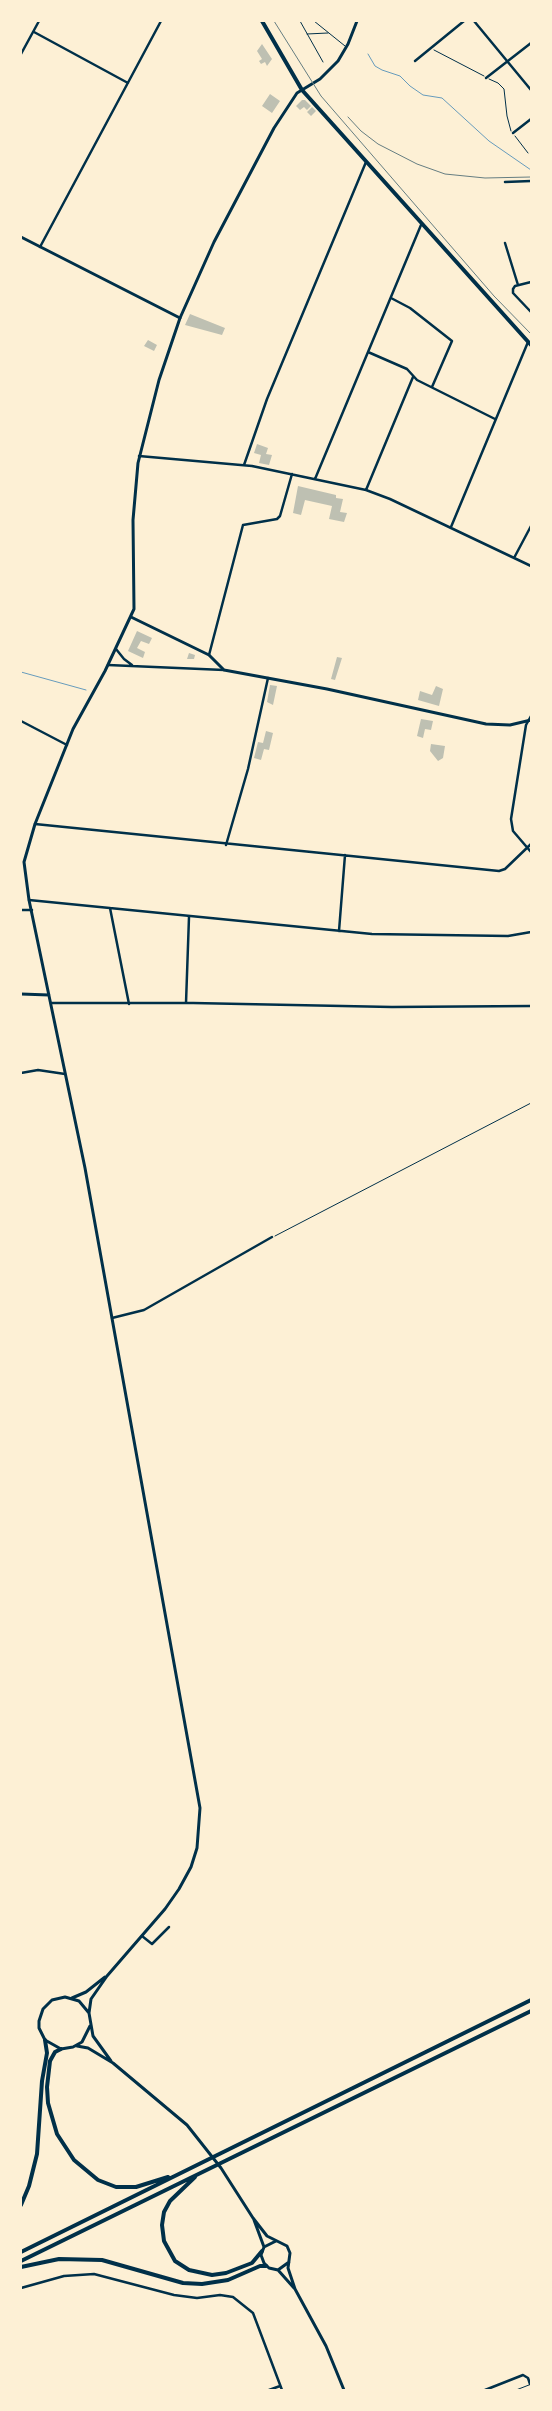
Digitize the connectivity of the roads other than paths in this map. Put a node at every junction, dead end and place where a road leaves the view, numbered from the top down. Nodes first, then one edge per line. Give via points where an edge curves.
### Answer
1 (39, 21) edge
2 (161, 21) edge
3 (262, 21) edge
4 (300, 21) edge
5 (314, 21) edge
6 (357, 21) edge
7 (464, 21) edge
8 (474, 21) edge
9 (34, 32) junction
10 (329, 33) junction
11 (307, 34) junction
12 (531, 42) edge
13 (346, 48) junction
14 (21, 54) edge
15 (415, 61) dead end
16 (507, 61) junction
17 (323, 62) dead end
18 (486, 78) road end
19 (128, 83) junction
20 (302, 90) junction
21 (531, 90) edge
22 (531, 119) edge
23 (513, 133) road end
24 (366, 162) junction
25 (531, 181) edge
26 (505, 182) dead end
27 (421, 225) junction
28 (21, 237) edge
29 (505, 243) dead end
30 (40, 247) junction
31 (531, 282) edge
32 (518, 285) junction
33 (391, 298) junction
34 (531, 312) edge
35 (180, 318) junction
36 (529, 343) edge
37 (368, 352) junction
38 (413, 377) junction
39 (432, 387) junction
40 (495, 419) junction
41 (139, 456) junction
42 (244, 465) junction
43 (292, 474) junction
44 (315, 478) junction
45 (366, 490) junction
46 (531, 526) edge
47 (451, 528) junction
48 (514, 558) junction
49 (531, 566) edge
50 (131, 617) junction
51 (116, 649) junction
52 (209, 655) junction
53 (108, 665) junction
54 (134, 666) junction
55 (224, 670) junction
56 (268, 678) junction
57 (531, 716) edge
58 (21, 721) edge
59 (529, 721) edge
60 (66, 745) junction
61 (35, 824) junction
62 (226, 844) junction
63 (531, 844) edge
64 (527, 847) junction
65 (531, 852) edge
66 (345, 856) junction
67 (29, 900) junction
68 (110, 908) junction
69 (21, 910) edge
70 (32, 910) junction
71 (189, 917) junction
72 (339, 931) junction
73 (531, 932) edge
74 (21, 994) edge
75 (49, 994) junction
76 (51, 1003) junction
77 (186, 1003) junction
78 (129, 1004) junction
79 (531, 1006) edge
80 (21, 1073) edge
81 (65, 1074) junction
82 (272, 1237) road end
83 (111, 1318) junction
84 (169, 1927) dead end
85 (142, 1936) junction
86 (107, 1976) junction
87 (72, 1998) junction
88 (531, 2000) edge
89 (531, 2011) edge
90 (89, 2013) junction
91 (90, 2026) junction
92 (45, 2040) junction
93 (77, 2046) junction
94 (61, 2049) junction
95 (113, 2063) junction
96 (200, 2173) junction
97 (177, 2174) junction
98 (21, 2205) edge
99 (253, 2218) junction
100 (277, 2241) junction
101 (263, 2249) junction
102 (21, 2252) edge
103 (21, 2260) edge
104 (289, 2261) junction
105 (266, 2266) junction
106 (21, 2267) edge
107 (278, 2270) junction
108 (21, 2288) edge
109 (295, 2290) junction
110 (530, 2384) edge
111 (281, 2388) edge
112 (270, 2390) edge
113 (344, 2390) edge
114 (485, 2390) edge
115 (516, 2390) edge

1 - 9 street
2 - 19 street
3 - 20 main road
4 - 11 lane
5 - 10 lane
6 - 13 main road
7 - 15 street
8 - 16 street
9 - 14 street
9 - 19 street
10 - 11 lane
10 - 13 lane
11 - 17 lane
12 - 16 street
13 - 20 main road via 324,75
16 - 18 street
16 - 21 street
19 - 30 street
20 - 24 main road
20 - 35 main road via 283,114 248,174
22 - 23 street
24 - 27 main road
24 - 42 street via 267,398
25 - 26 street
27 - 33 street
27 - 36 main road
28 - 30 main road
29 - 32 street
30 - 35 main road
31 - 32 street
32 - 34 street via 513,293
33 - 37 street
33 - 39 street via 410,308 452,341
35 - 41 main road via 161,373
36 - 40 street
37 - 38 street via 407,369
37 - 44 street
38 - 39 street
38 - 45 street
39 - 40 street
40 - 47 street
41 - 42 street
41 - 50 main road via 133,520 135,599
42 - 43 street
43 - 44 street
43 - 52 street via 280,516 243,524
44 - 45 street
45 - 47 street
46 - 48 street
47 - 48 street
48 - 49 street
50 - 51 main road
50 - 52 main road
51 - 53 main road
51 - 54 street
52 - 55 main road
53 - 54 street
53 - 60 main road
54 - 55 street
55 - 56 main road
56 - 59 main road via 486,724 510,725
56 - 62 street via 248,769
57 - 59 street
58 - 60 street
59 - 64 street via 511,819 512,831
60 - 61 main road
61 - 62 street
61 - 67 main road via 24,862
62 - 66 street
63 - 64 street
64 - 65 street
64 - 66 street via 498,871
66 - 72 street
67 - 68 street
67 - 70 main road
68 - 71 street
68 - 78 street
69 - 70 street
70 - 75 main road
71 - 72 street
71 - 77 street
72 - 73 street via 473,936
74 - 75 main road
75 - 76 main road
76 - 78 street
76 - 81 main road
77 - 78 street
77 - 79 street
80 - 81 street via 38,1070
81 - 83 main road
82 - 83 street via 144,1310
83 - 85 main road via 200,1808 198,1838 190,1867 179,1889
84 - 85 street via 152,1944
85 - 86 main road
86 - 87 main road
86 - 90 main road via 91,1999
87 - 90 main road
87 - 92 main road via 52,2000 43,2009 39,2028
88 - 97 main road
89 - 96 main road
90 - 91 main road
91 - 93 main road via 86,2038
91 - 95 main road via 93,2036
92 - 94 main road
92 - 98 main road via 37,2154
93 - 94 main road
93 - 95 main road via 88,2048
94 - 97 main road via 55,2052 49,2066 48,2103 57,2134 74,2160 98,2180 116,2187 136,2187
95 - 99 main road via 171,2111 200,2141 232,2182
96 - 101 main road via 164,2212 162,2234 170,2254 189,2270 212,2275 252,2262
96 - 103 main road
97 - 102 main road
99 - 100 main road via 267,2236
99 - 101 main road
100 - 101 main road via 270,2242
100 - 104 main road via 289,2250
101 - 105 main road via 262,2259
104 - 107 main road
104 - 109 main road
105 - 106 main road via 228,2280 202,2284 183,2283 102,2260 59,2259
105 - 107 main road
107 - 109 main road
108 - 111 street via 64,2276 94,2274 174,2295 233,2297 253,2314
109 - 113 main road via 326,2346
110 - 114 street via 523,2375
110 - 115 lane
111 - 112 street

